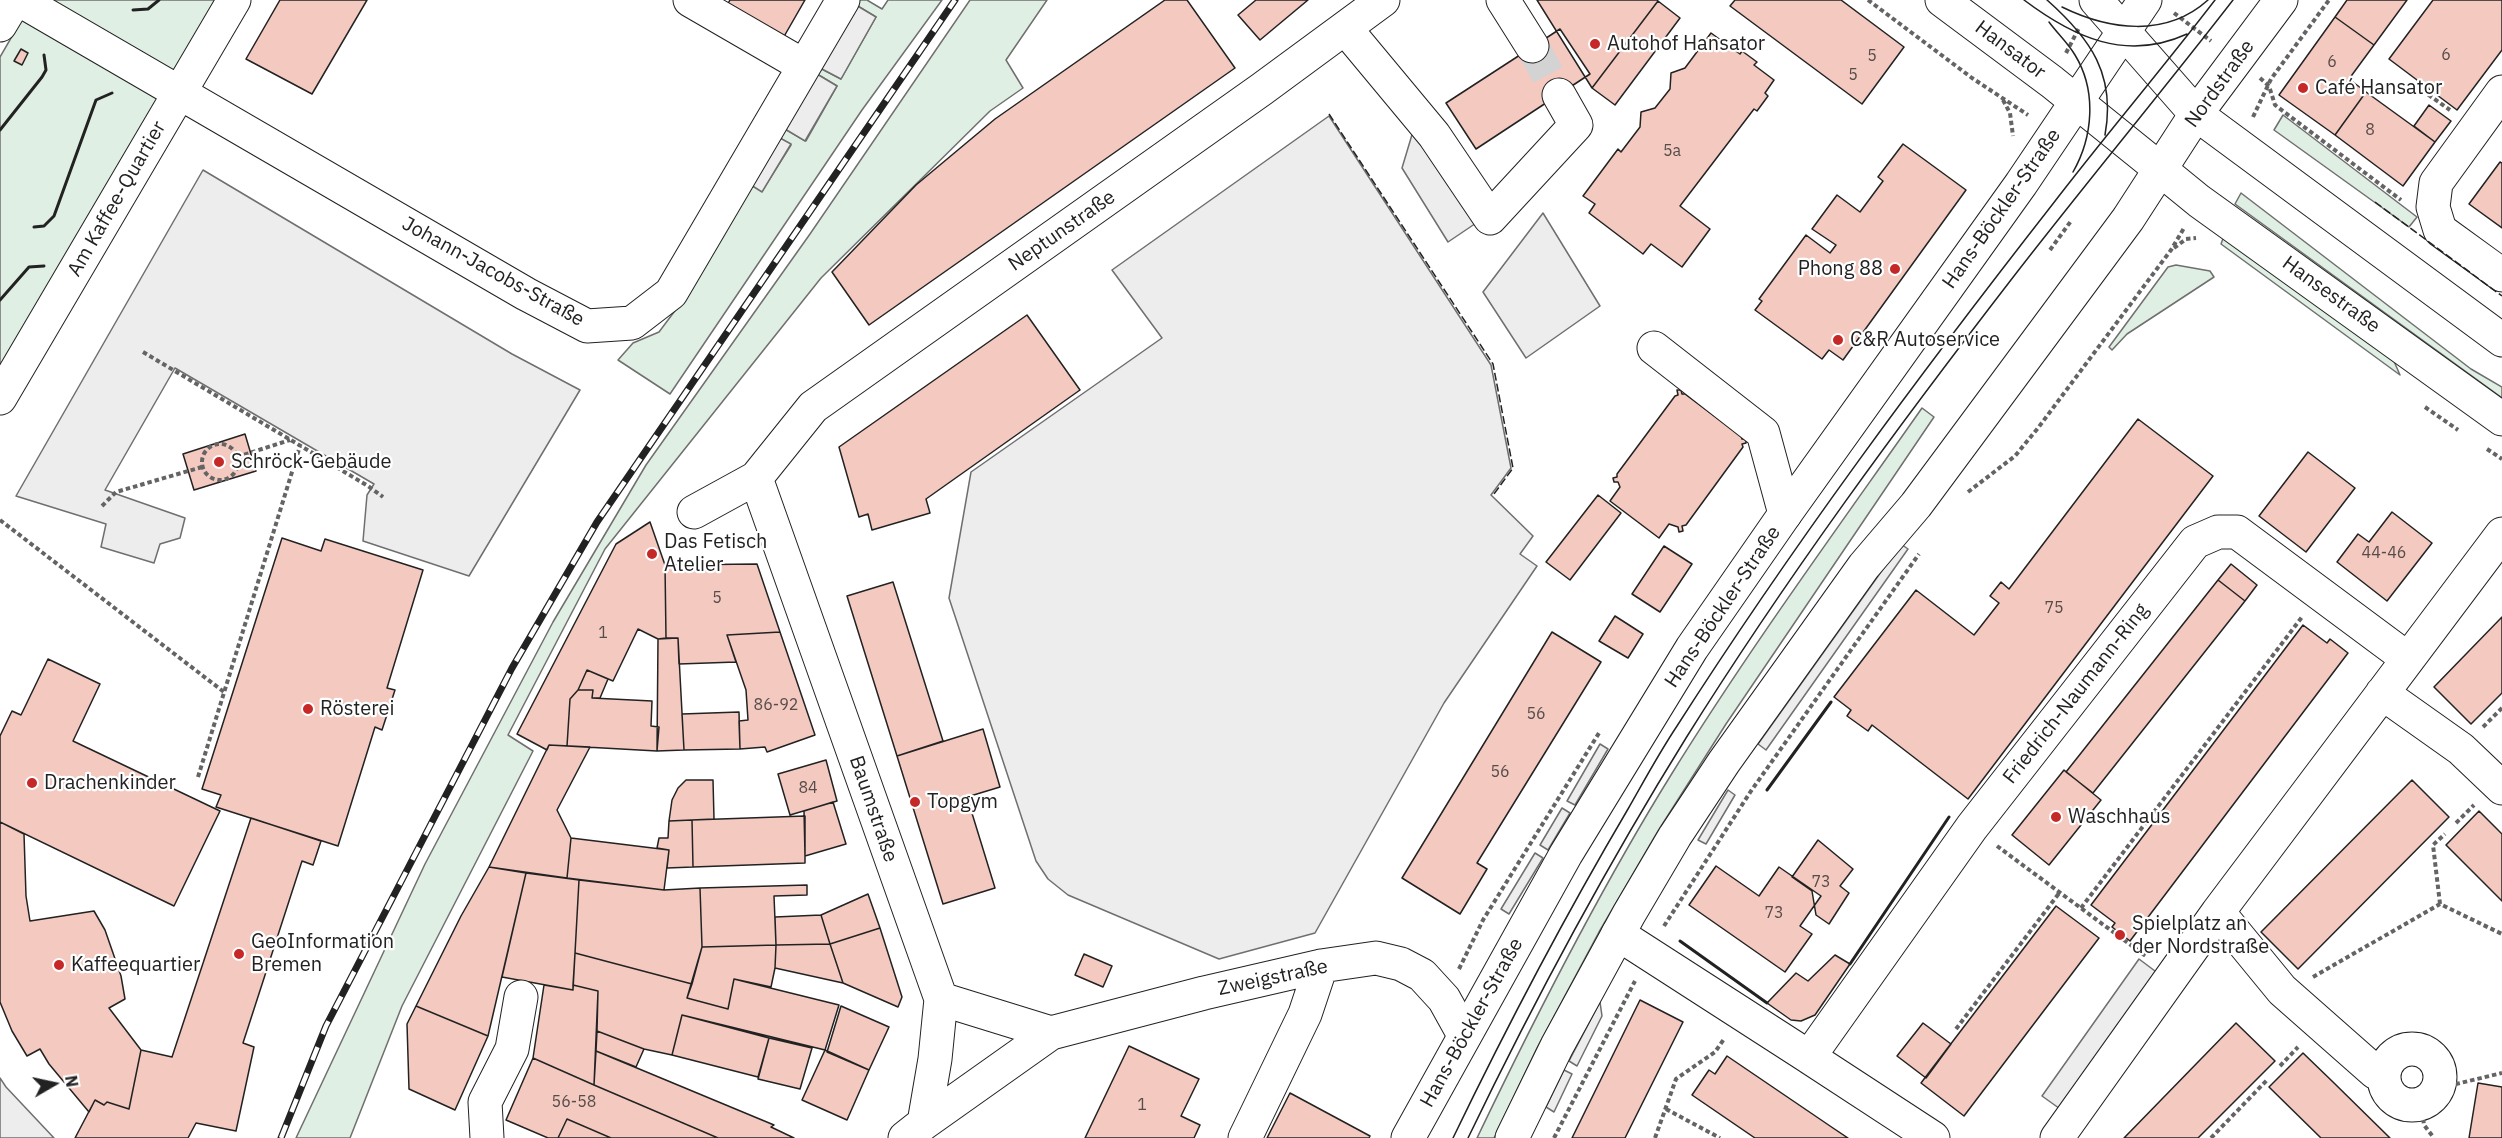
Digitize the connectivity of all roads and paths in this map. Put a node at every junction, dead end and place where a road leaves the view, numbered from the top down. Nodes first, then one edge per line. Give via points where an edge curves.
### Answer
1 (15, 0) edge
2 (20, 0) edge
3 (234, 0) edge
4 (690, 0) edge
5 (843, 0) edge
6 (1383, 0) edge
7 (1504, 0) edge
8 (1868, 0) edge
9 (1942, 0) edge
10 (2145, 0) edge
11 (2281, 0) edge
12 (2329, 0) edge
13 (2088, 12) edge
14 (0, 25) edge
15 (1345, 28) junction
16 (2123, 32) junction
17 (1532, 46) tunnel mouth
18 (804, 66) junction
19 (2416, 86) dead end
20 (180, 92) junction
21 (2064, 92) junction
22 (2502, 92) edge
23 (1559, 94) tunnel mouth
24 (2196, 114) junction
25 (2475, 128) junction
26 (2012, 141) dead end
27 (2161, 170) junction
28 (2071, 221) dead end
29 (2440, 230) junction
30 (2200, 238) dead end
31 (2050, 250) dead end
32 (2502, 275) edge
33 (2502, 340) edge
34 (1654, 348) dead end
35 (143, 352) dead end
36 (0, 398) edge
37 (2502, 419) edge
38 (290, 440) junction
39 (300, 446) junction
40 (237, 457) junction
41 (202, 467) junction
42 (756, 478) junction
43 (383, 497) dead end
44 (1960, 500) dead end
45 (102, 506) dead end
46 (694, 512) dead end
47 (1785, 514) junction
48 (0, 520) edge
49 (2502, 534) edge
50 (1926, 545) dead end
51 (2320, 593) junction
52 (2408, 658) junction
53 (224, 692) junction
54 (2382, 693) junction
55 (198, 777) dead end
56 (2502, 788) edge
57 (1972, 827) junction
58 (2445, 834) dead end
59 (2060, 892) junction
60 (2440, 904) junction
61 (2081, 908) junction
62 (2218, 912) junction
63 (1618, 934) junction
64 (2502, 934) edge
65 (1649, 954) junction
66 (1321, 966) junction
67 (2172, 976) junction
68 (2285, 993) junction
69 (521, 997) dead end
70 (941, 999) junction
71 (1743, 1014) junction
72 (1956, 1029) dead end
73 (1051, 1033) junction
74 (1464, 1035) junction
75 (1809, 1057) junction
76 (2502, 1073) edge
77 (2383, 1074) junction
78 (2268, 1079) dead end
79 (2431, 1092) junction
80 (1666, 1109) junction
81 (914, 1130) edge
82 (487, 1138) edge
83 (1245, 1138) edge
84 (1408, 1138) edge
85 (1512, 1138) edge
86 (1554, 1138) edge
87 (1655, 1138) edge
88 (1720, 1138) edge
89 (1933, 1138) edge
90 (2057, 1138) edge
91 (2211, 1138) edge
92 (2434, 1138) edge

1 - 14 street
2 - 20 street, Johann-Jacobs-Straße
3 - 20 street, Am Kaffee-Quartier
4 - 18 street
5 - 18 street, Johann-Jacobs-Straße
6 - 15 street, Neptunstraße
7 - 17 street
8 - 26 path via 2002,99 2010,113
9 - 21 street, Hansator
10 - 16 street
11 - 24 street, Nordstraße
12 - 29 path via 2271,79 2269,86 2275,105
13 - 16 street
13 - 21 path
15 - 23 street via 1434,135 1490,218 1576,125
15 - 42 street, Neptunstraße via 813,407
16 - 21 street
16 - 24 street
18 - 20 street, Johann-Jacobs-Straße via 671,293 632,323 587,326
19 - 25 path
20 - 36 street, Am Kaffee-Quartier
21 - 27 street, Hansator
21 - 47 street, Hans-Böckler-Straße via 2021,184
22 - 25 street
24 - 27 street, Nordstraße
24 - 33 street
25 - 29 street via 2436,183 2433,207
27 - 37 street, Hansestraße
27 - 63 street via 1916,505 1864,566 1811,640 1675,836
28 - 31 path
29 - 32 street
30 - 44 path via 2186,239 2171,250 2021,449
34 - 47 street via 1763,433
35 - 38 path
38 - 39 path
38 - 40 path
39 - 43 path
39 - 53 path
40 - 41 path via 237,466 224,479 207,475
40 - 41 path via 232,449 215,444 207,449
41 - 45 path via 116,492
42 - 46 street
42 - 70 street, Baumstraße
47 - 74 street, Hans-Böckler-Straße via 1686,658 1566,854
48 - 53 path
49 - 52 street
50 - 65 path via 1751,791 1666,920
51 - 52 street, Friedrich-Naumann-Ring
51 - 57 street, Friedrich-Naumann-Ring via 2237,532 2218,532 2195,542
51 - 61 path
52 - 54 street
53 - 55 path
54 - 56 street via 2462,749
54 - 62 street
57 - 59 path
57 - 75 street, Friedrich-Naumann-Ring
58 - 60 path via 2433,845
59 - 61 path
59 - 72 path
60 - 64 path
60 - 68 path
61 - 67 path
62 - 67 street
62 - 68 street
63 - 65 street
63 - 85 street
65 - 71 street
65 - 86 path
66 - 73 street, Zweigstraße
66 - 74 street, Zweigstraße via 1376,958 1401,964 1422,975 1444,999
66 - 83 street via 1305,1014
67 - 90 street
68 - 77 street via 2375,1072
69 - 82 street via 512,1049 485,1102
70 - 73 street
70 - 81 street, Baumstraße via 935,1059
71 - 75 street
71 - 80 path via 1715,1052 1676,1079
73 - 81 street, Zweigstraße
74 - 84 street, Hans-Böckler-Straße
75 - 89 street
76 - 79 path
77 - 79 street via 2384,1084 2395,1099 2412,1106
77 - 79 street via 2392,1056 2400,1050 2410,1048 2429,1053 2440,1070
78 - 91 path
79 - 92 path via 2424,1125
80 - 87 path
80 - 88 path

